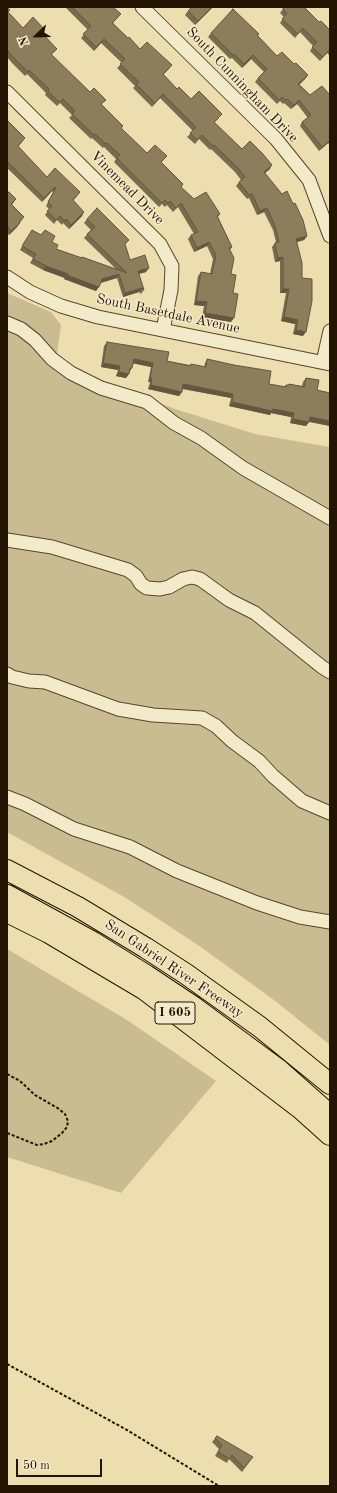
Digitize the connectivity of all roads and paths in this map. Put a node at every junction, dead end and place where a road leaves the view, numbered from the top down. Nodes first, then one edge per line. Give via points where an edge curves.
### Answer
1 (145, 8) edge
2 (7, 92) edge
3 (330, 236) edge
4 (7, 276) edge
5 (7, 323) edge
6 (163, 330) junction
7 (330, 331) edge
8 (327, 363) edge
9 (330, 518) edge
10 (7, 540) edge
11 (330, 672) edge
12 (7, 674) edge
13 (7, 798) edge
14 (330, 813) edge
15 (7, 870) edge
16 (7, 882) edge
17 (7, 895) edge
18 (7, 912) edge
19 (330, 922) edge
20 (7, 1074) edge
21 (330, 1084) edge
22 (330, 1099) edge
23 (330, 1115) edge
24 (7, 1132) edge
25 (330, 1135) edge
26 (7, 1364) edge
27 (219, 1486) edge

1 - 3 street, South Cunningham Drive via 276,140 308,180
2 - 6 street, Vinemead Drive via 160,244 172,266 171,290
4 - 6 street, South Basetdale Avenue via 30,292 61,306 98,317
5 - 9 street via 22,329 36,340 52,359 71,373 101,388 147,402 174,423 201,438 243,468
6 - 8 street, South Basetdale Avenue
7 - 8 street
10 - 11 street via 52,547 128,570 147,588 169,587 192,577 200,579 224,597 255,613
12 - 14 street via 29,681 45,682 118,709 153,715 202,718 216,726 259,761 302,800
13 - 19 street via 25,804 74,829 130,847 177,871 257,903 300,917
15 - 21 highway, San Gabriel River Freeway / I 605 via 78,907 186,974 260,1028
16 - 22 highway via 117,943 188,990 260,1041
17 - 23 highway via 146,974 278,1069
18 - 25 highway, I 605 via 49,933 145,990 301,1109
20 - 24 path via 59,1109 68,1121 62,1133 44,1144 37,1145
26 - 27 path via 127,1430

